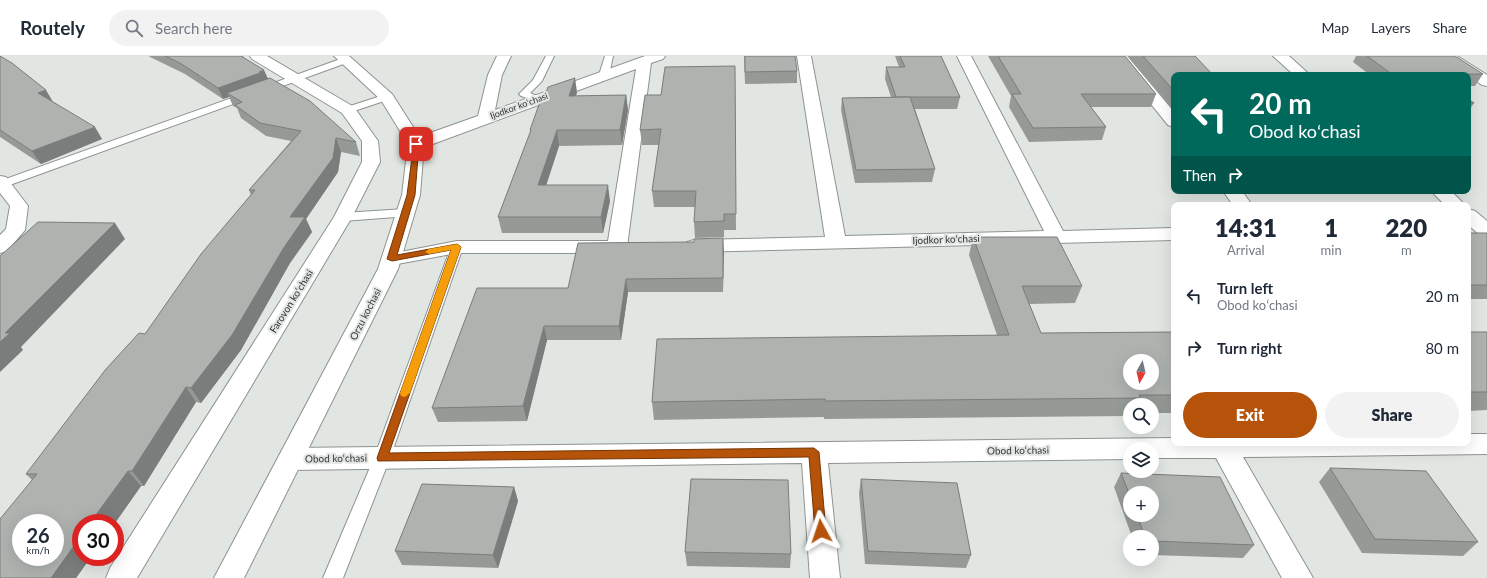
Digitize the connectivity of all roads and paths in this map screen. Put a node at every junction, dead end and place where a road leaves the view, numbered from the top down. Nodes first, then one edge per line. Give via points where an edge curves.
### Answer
1 (257, 56) edge
2 (504, 56) edge
3 (550, 56) edge
4 (609, 56) edge
5 (804, 56) edge
6 (964, 56) edge
7 (1119, 56) edge
8 (1280, 56) edge
9 (1447, 56) edge
10 (343, 58) edge
11 (651, 59) edge
12 (1299, 72) edge
13 (604, 75) junction
14 (295, 78) junction
15 (1487, 82) edge
16 (387, 98) junction
17 (538, 99) junction
18 (348, 110) junction
19 (1171, 118) edge
20 (485, 119) junction
21 (416, 144) junction
22 (2, 182) edge
23 (1234, 194) edge
24 (1443, 194) edge
25 (1241, 202) edge
26 (1453, 202) edge
27 (405, 213) junction
28 (343, 217) junction
29 (1471, 218) edge
30 (1487, 231) edge
31 (1471, 232) edge
32 (1171, 234) edge
33 (1056, 236) junction
34 (836, 242) junction
35 (672, 246) edge
36 (0, 247) edge
37 (457, 247) junction
38 (392, 259) junction
39 (1471, 444) edge
40 (1487, 444) edge
41 (1311, 446) edge
42 (1223, 447) junction
43 (814, 452) junction
44 (382, 458) junction
45 (290, 459) junction
46 (121, 578) edge
47 (229, 578) edge
48 (333, 578) edge
49 (825, 578) edge
50 (1298, 578) edge

1 - 14 street, Farovon koʻchasi
2 - 20 street via 495,75
3 - 17 lane via 537,81 524,94
4 - 13 lane
5 - 34 street
6 - 33 street
7 - 19 street
8 - 12 street
9 - 15 street
10 - 14 lane
10 - 16 street
11 - 13 street, Ijodkor koʻchasi
11 - 37 street, Ijodkor koʻchasi via 625,247
13 - 17 street, Ijodkor koʻchasi
14 - 18 street, Farovon koʻchasi
14 - 22 lane
16 - 18 lane
16 - 21 street
17 - 20 street, Ijodkor koʻchasi
18 - 28 street, Farovon koʻchasi via 370,141 371,162
20 - 21 street, Ijodkor koʻchasi
21 - 27 street, Orzu kochasi via 411,195
22 - 36 street via 19,206 15,230
23 - 25 street
24 - 26 street
27 - 28 lane
27 - 38 street, Orzu kochasi
28 - 46 street, Farovon koʻchasi
29 - 30 street
30 - 31 street
32 - 33 street, Ijodkor koʻchasi
33 - 34 street, Ijodkor koʻchasi
34 - 35 street, Ijodkor koʻchasi
37 - 38 street, Ijodkor koʻchasi
37 - 44 lane
38 - 45 street, Orzu kochasi
39 - 40 street, Obod koʻchasi
41 - 42 street, Obod koʻchasi
42 - 43 street, Obod koʻchasi
42 - 50 street
43 - 44 street, Obod koʻchasi
43 - 49 street
44 - 45 street, Obod koʻchasi
44 - 48 lane
45 - 47 street, Orzu kochasi

